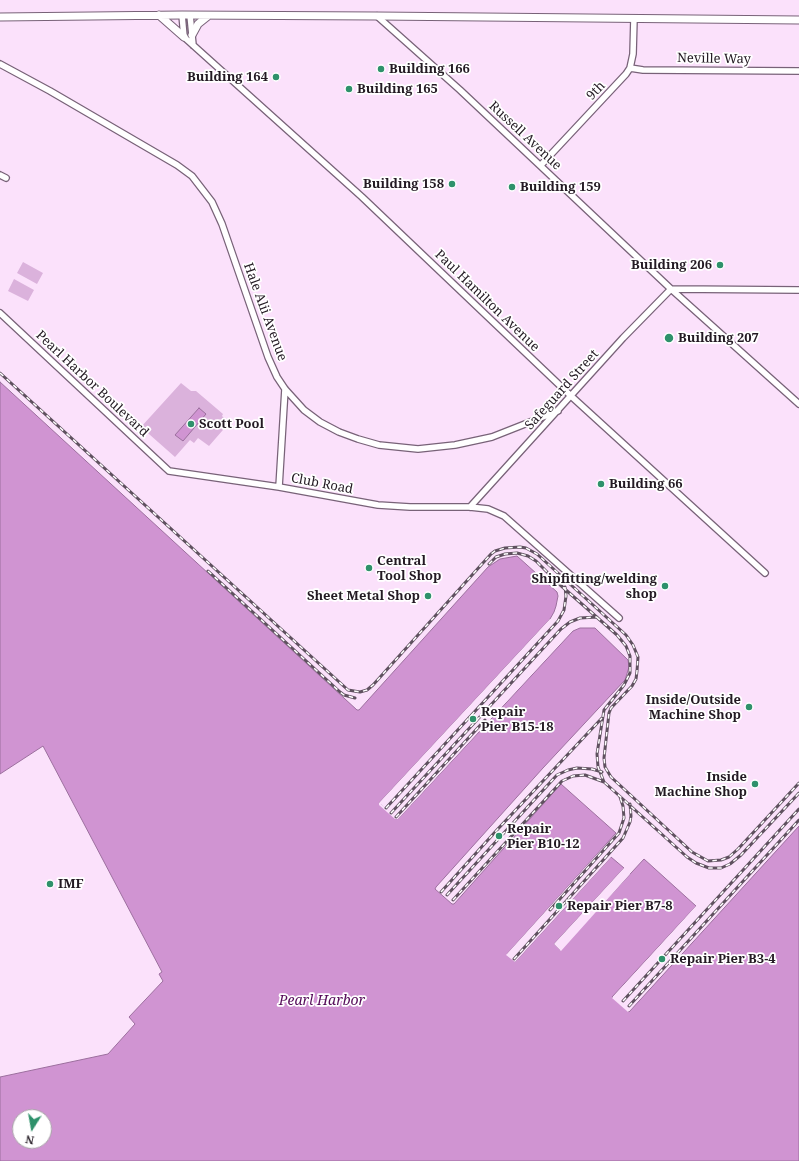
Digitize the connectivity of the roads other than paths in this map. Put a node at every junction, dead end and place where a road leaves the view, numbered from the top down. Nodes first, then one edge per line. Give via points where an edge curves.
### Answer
1 (159, 15) junction
2 (182, 15) junction
3 (190, 16) junction
4 (208, 16) junction
5 (377, 16) junction
6 (0, 17) edge
7 (634, 18) junction
8 (799, 20) edge
9 (192, 35) junction
10 (184, 37) junction
11 (193, 45) junction
12 (0, 64) edge
13 (630, 68) junction
14 (799, 71) edge
15 (541, 165) junction
16 (0, 175) edge
17 (6, 178) dead end
18 (671, 289) junction
19 (799, 290) edge
20 (0, 313) edge
21 (285, 389) junction
22 (571, 396) junction
23 (799, 404) edge
24 (558, 411) junction
25 (170, 471) joint
26 (279, 487) junction
27 (470, 507) junction
28 (765, 573) dead end
29 (618, 618) dead end

1 - 2 street
1 - 6 street
1 - 10 street
2 - 3 street
2 - 10 street
3 - 4 street
3 - 9 street
4 - 5 street
4 - 9 street via 198,24
5 - 7 street
5 - 15 street, Russell Avenue
7 - 8 street
7 - 13 street, 9th via 634,54
9 - 11 street
10 - 11 street, Paul Hamilton Avenue
11 - 22 street, Paul Hamilton Avenue via 362,197
12 - 21 street, Hale Alii Avenue via 192,176 212,202 222,224 268,357
13 - 14 street, Neville Way
13 - 15 street, 9th via 622,80
15 - 18 street, Russell Avenue
16 - 17 street
18 - 19 street
18 - 22 street, Safeguard Street
18 - 23 street, Russell Avenue
20 - 25 street, Pearl Harbor Boulevard
21 - 24 street, Hale Alii Avenue via 304,410 320,422 339,432 379,445 418,448 455,445 492,437
21 - 26 street
22 - 24 street, Safeguard Street
22 - 28 street, Paul Hamilton Avenue
24 - 27 street, Safeguard Street
25 - 26 street, Club Road
26 - 27 street, Club Road via 378,505 410,508
27 - 29 street, Club Road via 488,509 504,516

